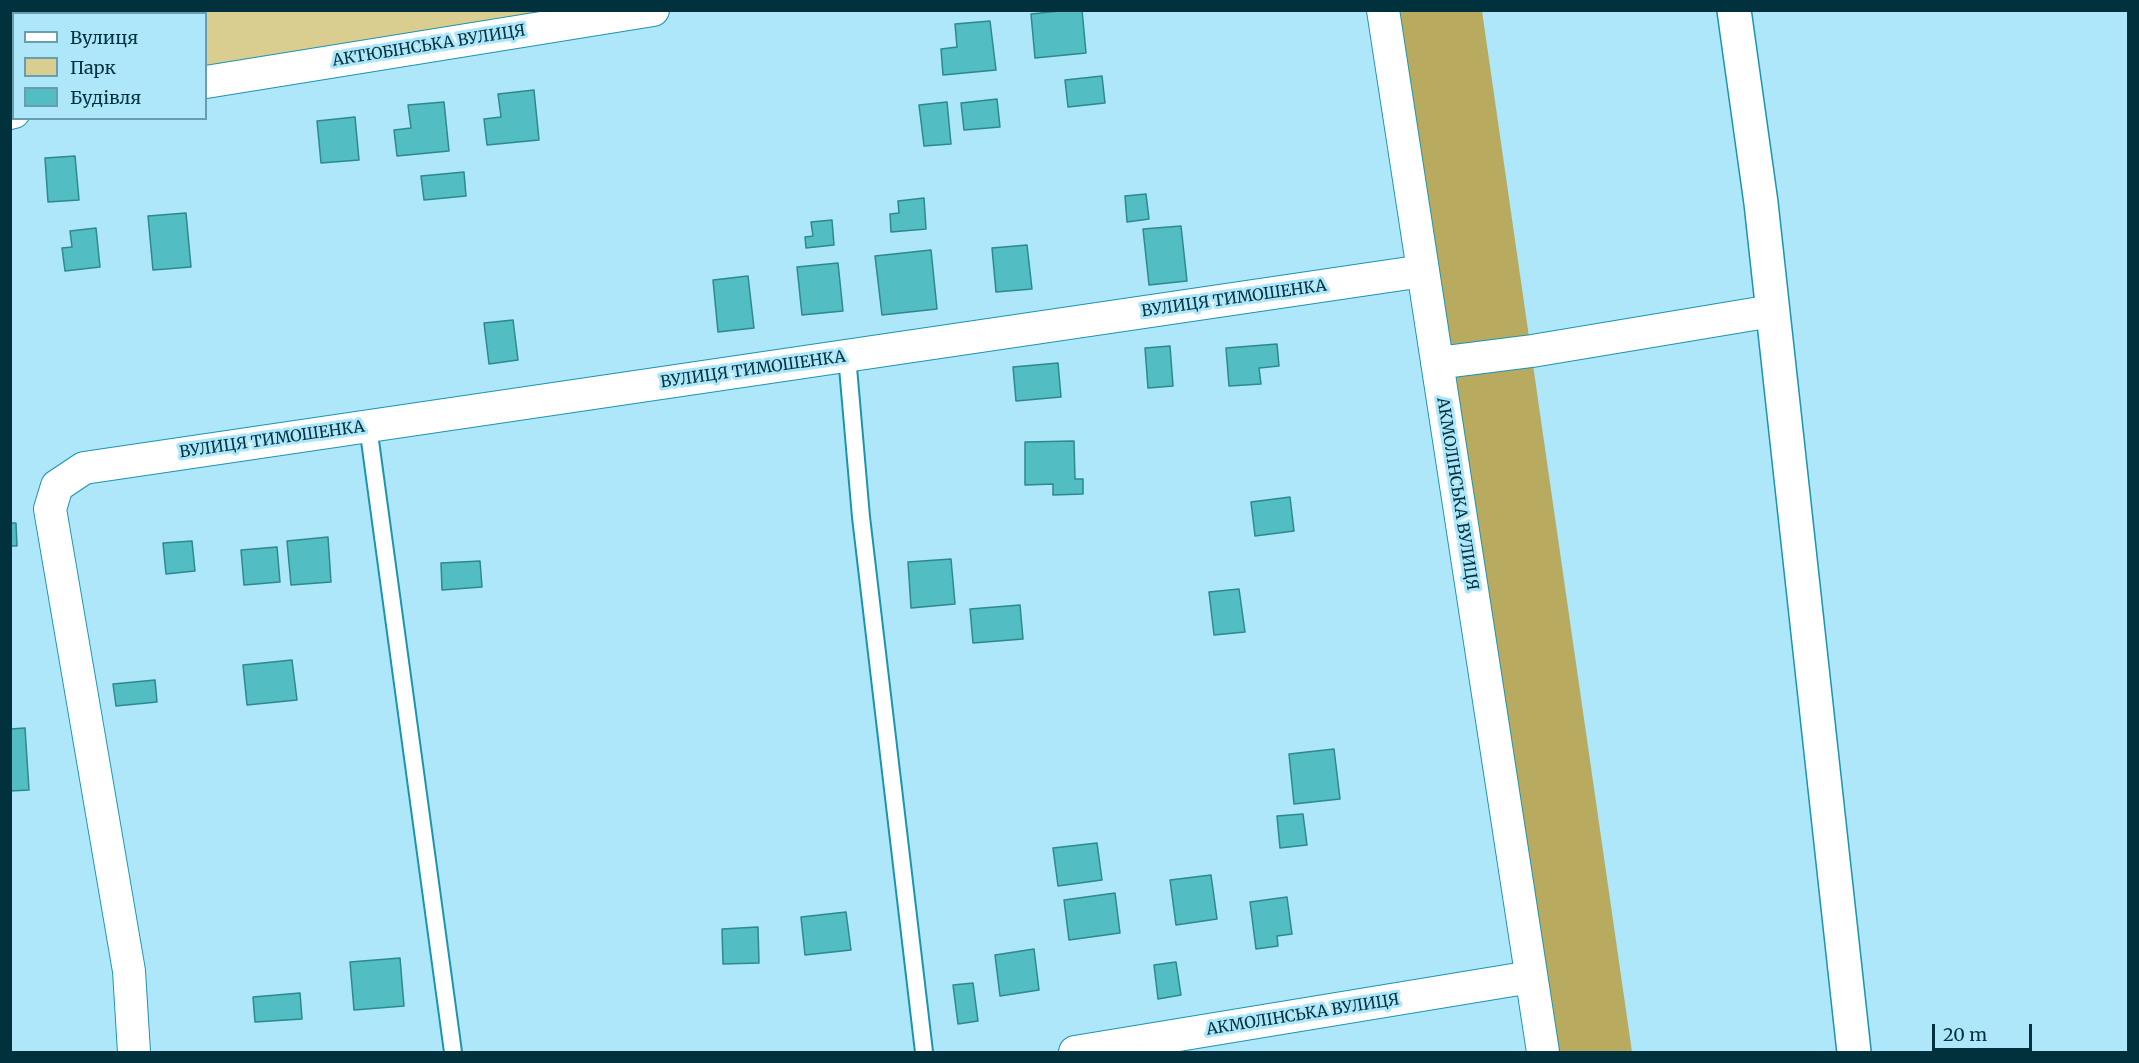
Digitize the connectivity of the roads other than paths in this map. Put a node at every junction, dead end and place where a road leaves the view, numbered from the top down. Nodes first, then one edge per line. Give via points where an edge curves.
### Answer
1 (653, 10) edge
2 (1383, 10) edge
3 (1734, 10) edge
4 (207, 82) edge
5 (1423, 271) junction
6 (1772, 311) junction
7 (848, 356) junction
8 (1437, 363) junction
9 (368, 426) junction
10 (1531, 977) junction
11 (135, 1053) edge
12 (453, 1053) edge
13 (924, 1053) edge
14 (1075, 1053) edge
15 (1543, 1053) edge
16 (1854, 1053) edge

1 - 4 street, АКТЮБІНСЬКА ВУЛИЦЯ
2 - 5 street, АКМОЛІНСЬКА ВУЛИЦЯ
3 - 6 street
5 - 7 street, ВУЛИЦЯ ТИМОШЕНКА
5 - 8 street, АКМОЛІНСЬКА ВУЛИЦЯ
6 - 8 street
6 - 16 street
7 - 9 street, ВУЛИЦЯ ТИМОШЕНКА
7 - 13 lane via 861,517
8 - 10 street, АКМОЛІНСЬКА ВУЛИЦЯ
9 - 11 street, ВУЛИЦЯ ТИМОШЕНКА via 84,468 57,486 50,509 129,971
9 - 12 lane
10 - 14 street, АКМОЛІНСЬКА ВУЛИЦЯ
10 - 15 street, АКМОЛІНСЬКА ВУЛИЦЯ

